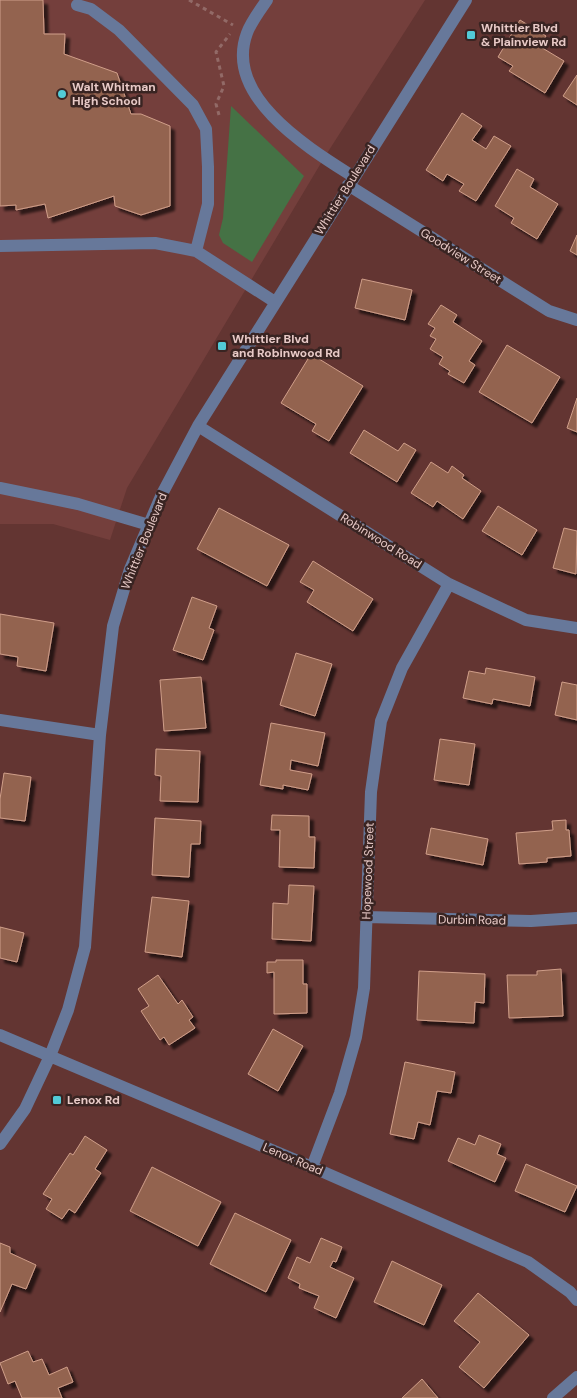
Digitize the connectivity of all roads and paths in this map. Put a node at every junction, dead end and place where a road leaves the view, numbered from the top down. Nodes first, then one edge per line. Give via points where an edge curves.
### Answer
1 (189, 0) edge
2 (267, 0) edge
3 (466, 0) edge
4 (77, 6) dead end
5 (238, 28) dead end
6 (234, 31) dead end
7 (220, 123) dead end
8 (351, 181) junction
9 (0, 246) edge
10 (196, 250) junction
11 (275, 302) junction
12 (577, 320) edge
13 (198, 426) junction
14 (0, 488) edge
15 (149, 525) junction
16 (449, 584) junction
17 (577, 628) edge
18 (0, 720) edge
19 (100, 735) junction
20 (366, 918) junction
21 (577, 918) edge
22 (0, 1035) edge
23 (50, 1056) junction
24 (0, 1144) edge
25 (312, 1167) junction
26 (577, 1300) edge
27 (577, 1377) edge
28 (553, 1398) edge

1 - 5 path
2 - 8 street, Goodview Street via 247,33 243,57 248,80 260,102 278,123
3 - 8 street, Whittier Boulevard
4 - 10 street via 91,9 118,30 193,105 206,129 208,204
6 - 7 path via 216,52 224,86 216,104
8 - 11 street, Whittier Boulevard
8 - 12 street, Goodview Street via 549,311
9 - 10 street via 155,243
10 - 11 street
11 - 13 street, Whittier Boulevard
13 - 15 street, Whittier Boulevard
13 - 16 street, Robinwood Road
14 - 15 street via 78,504
15 - 19 street, Whittier Boulevard via 130,568 114,626
16 - 17 street, Robinwood Road via 526,620
16 - 20 street, Hopewood Street via 402,668 381,721 371,792
18 - 19 street
19 - 23 street, Whittier Boulevard via 85,947 68,1010
20 - 21 street, Durbin Road via 531,921
20 - 25 street, Hopewood Street via 364,988 356,1037 340,1093
22 - 23 street, Lenox Road
23 - 24 street, Whittier Boulevard via 24,1108
23 - 25 street, Lenox Road
25 - 26 street, Lenox Road via 528,1262
27 - 28 street

